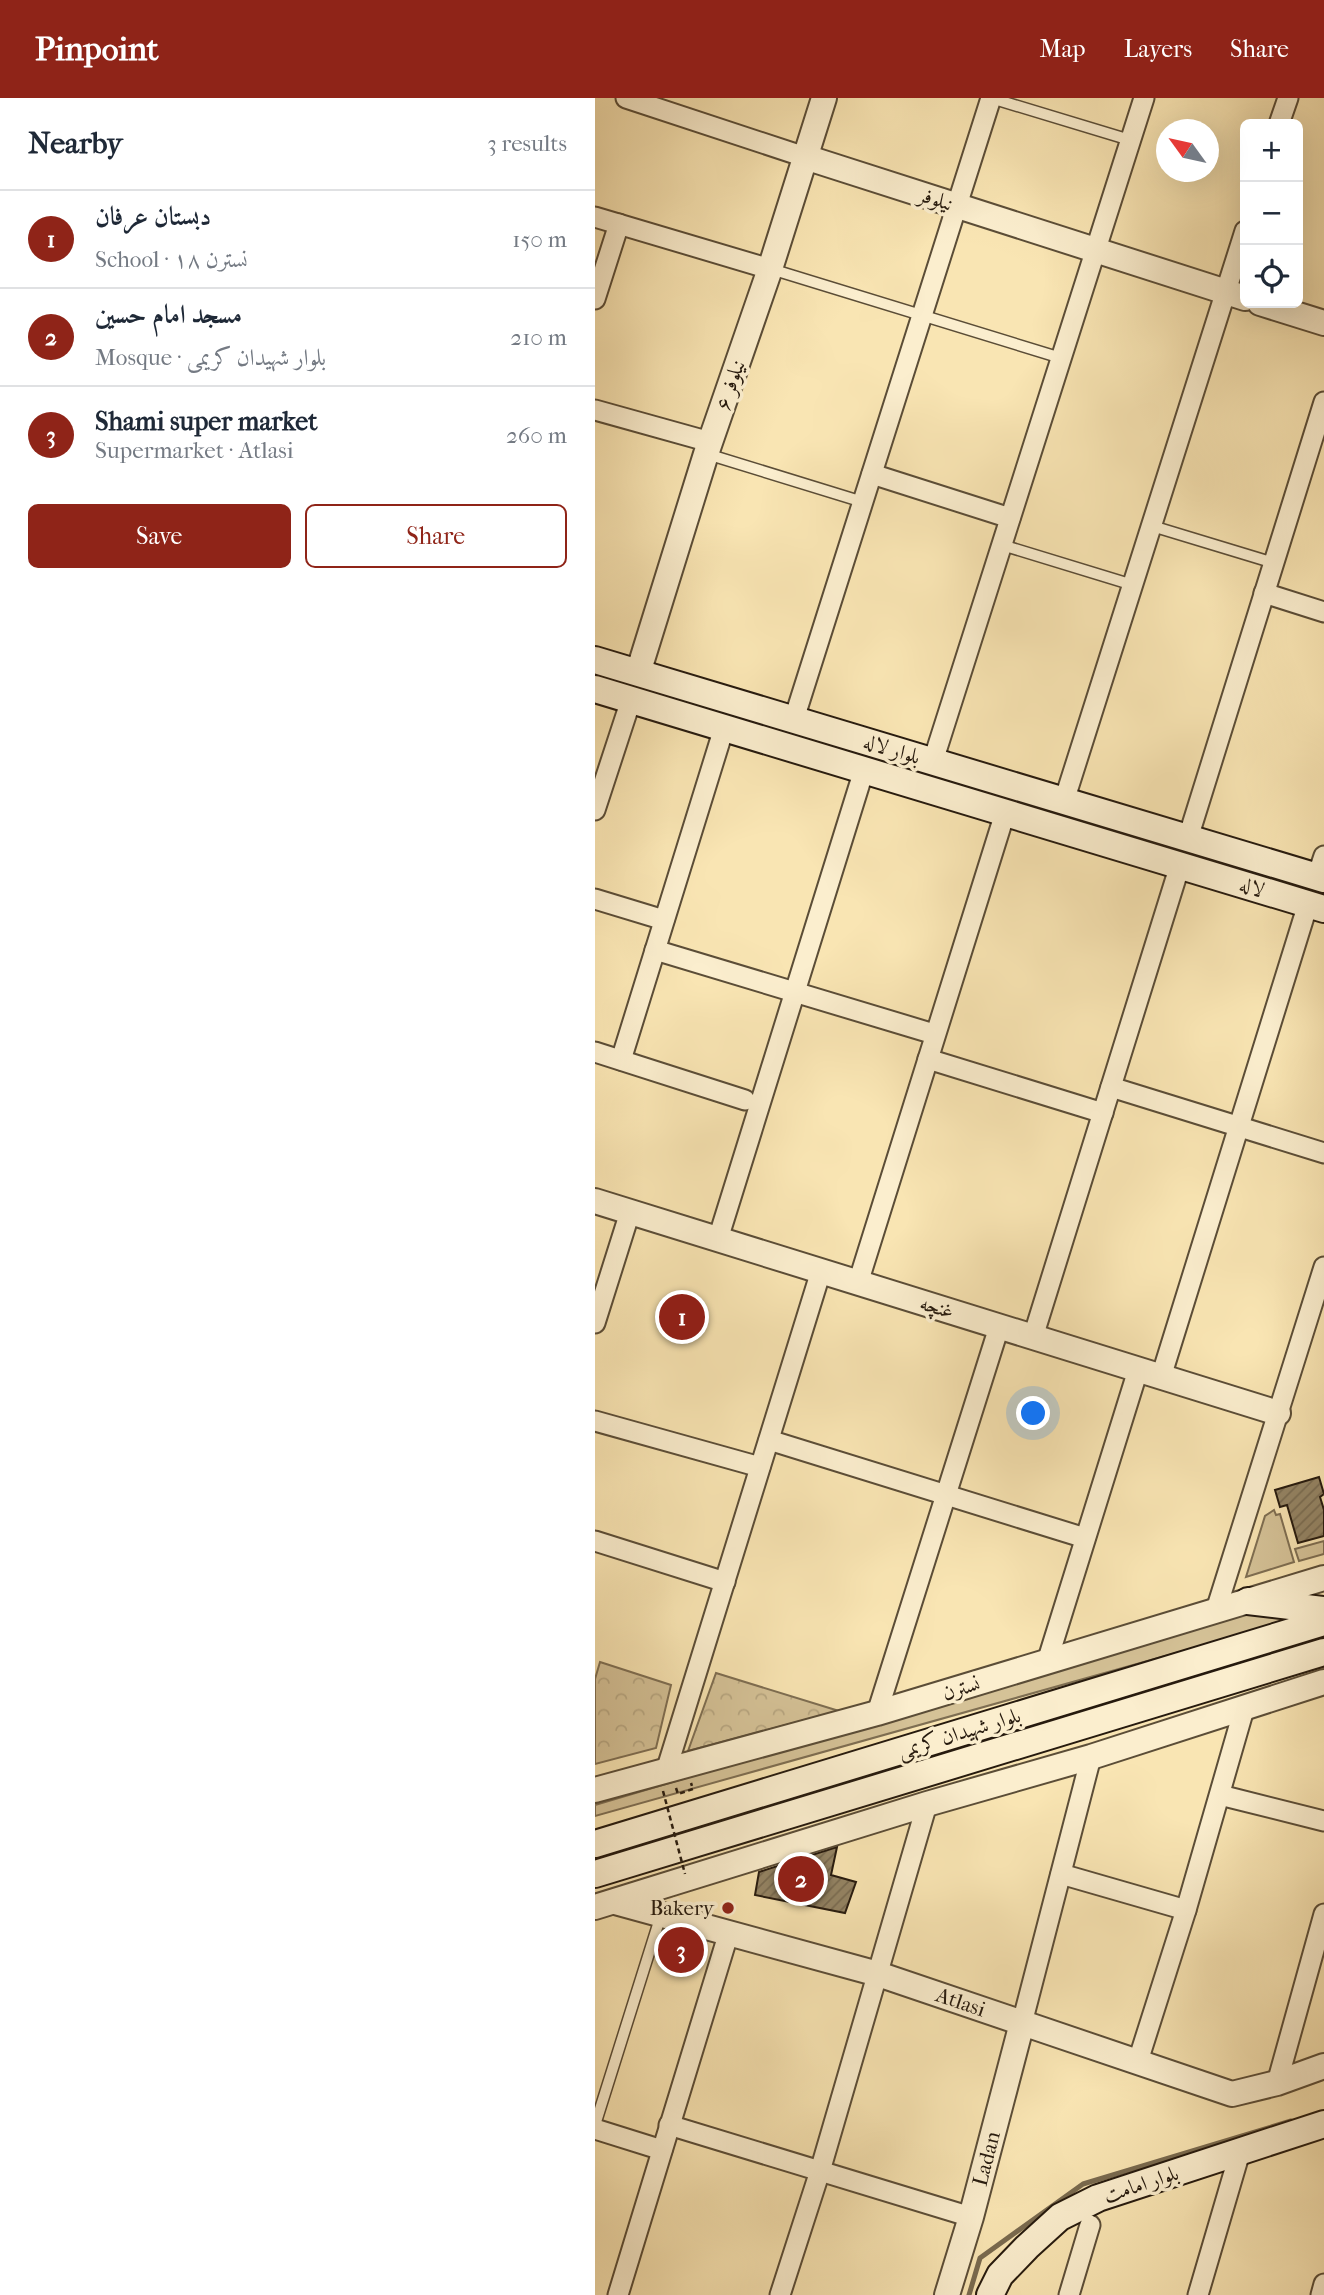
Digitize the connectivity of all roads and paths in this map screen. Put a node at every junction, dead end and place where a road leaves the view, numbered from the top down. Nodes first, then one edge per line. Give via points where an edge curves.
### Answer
1 (626, 98) edge
2 (824, 98) edge
3 (991, 98) edge
4 (1144, 98) edge
5 (1288, 98) edge
6 (1281, 119) edge
7 (1130, 140) junction
8 (805, 157) junction
9 (957, 205) junction
10 (595, 218) edge
11 (619, 224) junction
12 (1243, 245) edge
13 (1095, 250) junction
14 (770, 269) junction
15 (1236, 295) edge
16 (595, 299) edge
17 (1276, 308) edge
18 (922, 315) junction
19 (1324, 323) edge
20 (1061, 358) junction
21 (1324, 402) edge
22 (595, 410) edge
23 (708, 448) junction
24 (872, 474) junction
25 (863, 502) junction
26 (1010, 518) junction
27 (1151, 526) junction
28 (1002, 545) junction
29 (1274, 563) junction
30 (1133, 585) junction
31 (1264, 593) junction
32 (1324, 612) edge
33 (595, 660) edge
34 (638, 673) junction
35 (595, 689) edge
36 (631, 700) junction
37 (794, 719) junction
38 (724, 728) junction
39 (933, 761) junction
40 (864, 770) junction
41 (1064, 801) junction
42 (595, 810) edge
43 (1005, 813) junction
44 (1188, 838) junction
45 (1180, 865) junction
46 (1322, 871) edge
47 (595, 898) edge
48 (1316, 907) edge
49 (664, 920) junction
50 (655, 950) junction
51 (795, 992) junction
52 (934, 1034) junction
53 (595, 1052) edge
54 (928, 1059) junction
55 (621, 1060) junction
56 (1111, 1087) junction
57 (745, 1100) dead end
58 (1103, 1113) junction
59 (1239, 1127) junction
60 (1324, 1153) edge
61 (595, 1201) edge
62 (630, 1212) junction
63 (718, 1239) junction
64 (1324, 1267) edge
65 (821, 1272) junction
66 (858, 1283) junction
67 (595, 1323) edge
68 (999, 1327) junction
69 (1033, 1337) junction
70 (1149, 1373) junction
71 (1278, 1413) junction
72 (595, 1421) edge
73 (769, 1440) junction
74 (760, 1467) junction
75 (946, 1495) junction
76 (1085, 1538) junction
77 (595, 1541) edge
78 (1324, 1578) edge
79 (725, 1582) junction
80 (1248, 1601) junction
81 (1216, 1610) junction
82 (1324, 1610) edge
83 (1324, 1622) edge
84 (1324, 1652) edge
85 (1047, 1662) junction
86 (1324, 1682) edge
87 (1244, 1709) junction
88 (877, 1713) junction
89 (1091, 1757) junction
90 (668, 1783) junction
91 (693, 1789) dead end
92 (595, 1790) edge
93 (1220, 1795) junction
94 (927, 1804) junction
95 (1324, 1821) edge
96 (595, 1844) edge
97 (595, 1874) edge
98 (685, 1874) dead end
99 (1061, 1874) junction
100 (605, 1904) edge
101 (1186, 1910) junction
102 (661, 1914) junction
103 (1324, 1914) edge
104 (729, 1932) junction
105 (878, 1974) junction
106 (1022, 2023) junction
107 (1138, 2061) junction
108 (1324, 2066) edge
109 (1277, 2083) junction
110 (1324, 2124) edge
111 (669, 2125) junction
112 (595, 2127) edge
113 (662, 2150) junction
114 (1240, 2152) junction
115 (820, 2171) junction
116 (971, 2217) junction
117 (1090, 2225) dead end
118 (1324, 2284) edge
119 (618, 2295) edge
120 (780, 2295) edge
121 (947, 2295) edge
122 (990, 2295) edge
123 (1069, 2295) edge
124 (1198, 2295) edge
125 (1321, 2295) edge

1 - 8 street, نیلوفر
2 - 8 street, نیلوفر ۶
3 - 7 lane
3 - 9 street
4 - 7 street
5 - 6 street
7 - 13 street
8 - 9 street, نیلوفر
8 - 14 street, نیلوفر ۶
9 - 13 street, نیلوفر
9 - 18 street
10 - 11 street
11 - 14 street
11 - 16 street
12 - 15 street
13 - 15 street, نیلوفر
13 - 20 street
14 - 18 lane
14 - 23 street, نیلوفر ۶
15 - 27 street
17 - 19 street
18 - 20 lane
18 - 24 street
20 - 26 street
21 - 29 street
22 - 23 street
23 - 25 lane
23 - 34 street, نیلوفر ۶
24 - 25 street
24 - 26 street
25 - 37 street
26 - 28 street
27 - 29 lane
27 - 30 street
28 - 30 lane
28 - 39 street
29 - 31 street
30 - 41 street
31 - 32 street
31 - 44 street
33 - 34 main road, بلوار لاله
34 - 36 main road
34 - 37 main road, بلوار لاله
35 - 36 main road, بلوار لاله
36 - 38 main road, بلوار لاله
36 - 42 street
37 - 39 main road, بلوار لاله
38 - 40 main road, بلوار لاله
38 - 49 street
39 - 41 main road, بلوار لاله
40 - 43 main road, بلوار لاله
40 - 51 street
41 - 44 main road, بلوار لاله
43 - 45 main road, بلوار لاله
43 - 52 street
44 - 45 main road
44 - 46 main road, لاله
45 - 48 main road, لاله
45 - 56 street
47 - 49 street
48 - 59 street
49 - 50 street
50 - 51 street
50 - 55 street
51 - 52 street
51 - 63 street
52 - 54 street
53 - 55 street
54 - 58 street
54 - 66 street
55 - 57 street
56 - 58 street
56 - 59 street
58 - 69 street
59 - 60 street
59 - 70 street
61 - 62 street, غنچه
62 - 63 street, غنچه
62 - 67 street
63 - 65 street, غنچه
64 - 71 street
65 - 66 street, غنچه
65 - 73 street
66 - 68 street, غنچه
68 - 69 street, غنچه
68 - 75 street
69 - 70 street, غنچه
70 - 71 street, غنچه
70 - 76 street
71 - 81 street
72 - 74 street
73 - 74 street
73 - 75 street
74 - 79 street
75 - 76 street
75 - 88 street
76 - 85 street
77 - 79 street
78 - 80 street, نسترن
79 - 90 street
80 - 81 street, نسترن
80 - 82 main road
81 - 85 street, نسترن
83 - 96 main road, بلوار شهیدان کریمی
84 - 97 main road, بلوار شهیدان کریمی
85 - 88 street, نسترن
86 - 87 street
87 - 89 street
87 - 93 street
88 - 90 street, نسترن
89 - 94 street
89 - 99 street
90 - 91 path via 678,1794
90 - 92 street, نسترن
90 - 98 path, bridge
93 - 95 street
93 - 101 street
94 - 100 street
94 - 105 street
99 - 101 street
99 - 106 street
100 - 102 street, Atlasi
101 - 107 street
102 - 104 street, Atlasi
102 - 112 lane
103 - 109 street
104 - 105 street, Atlasi
104 - 111 street
105 - 106 street, Atlasi
105 - 115 street
106 - 107 street, Atlasi
106 - 116 street, Ladan
107 - 109 street, Atlasi via 1233,2094
108 - 109 street, Atlasi
110 - 114 main road, بلوار امامت
111 - 113 street
111 - 115 street
112 - 113 street
113 - 119 street
114 - 122 main road, بلوار امامت via 1098,2198 1060,2217 1000,2275
114 - 124 street
115 - 116 street
115 - 120 street
116 - 121 street, Ladan
117 - 123 street
118 - 125 street

